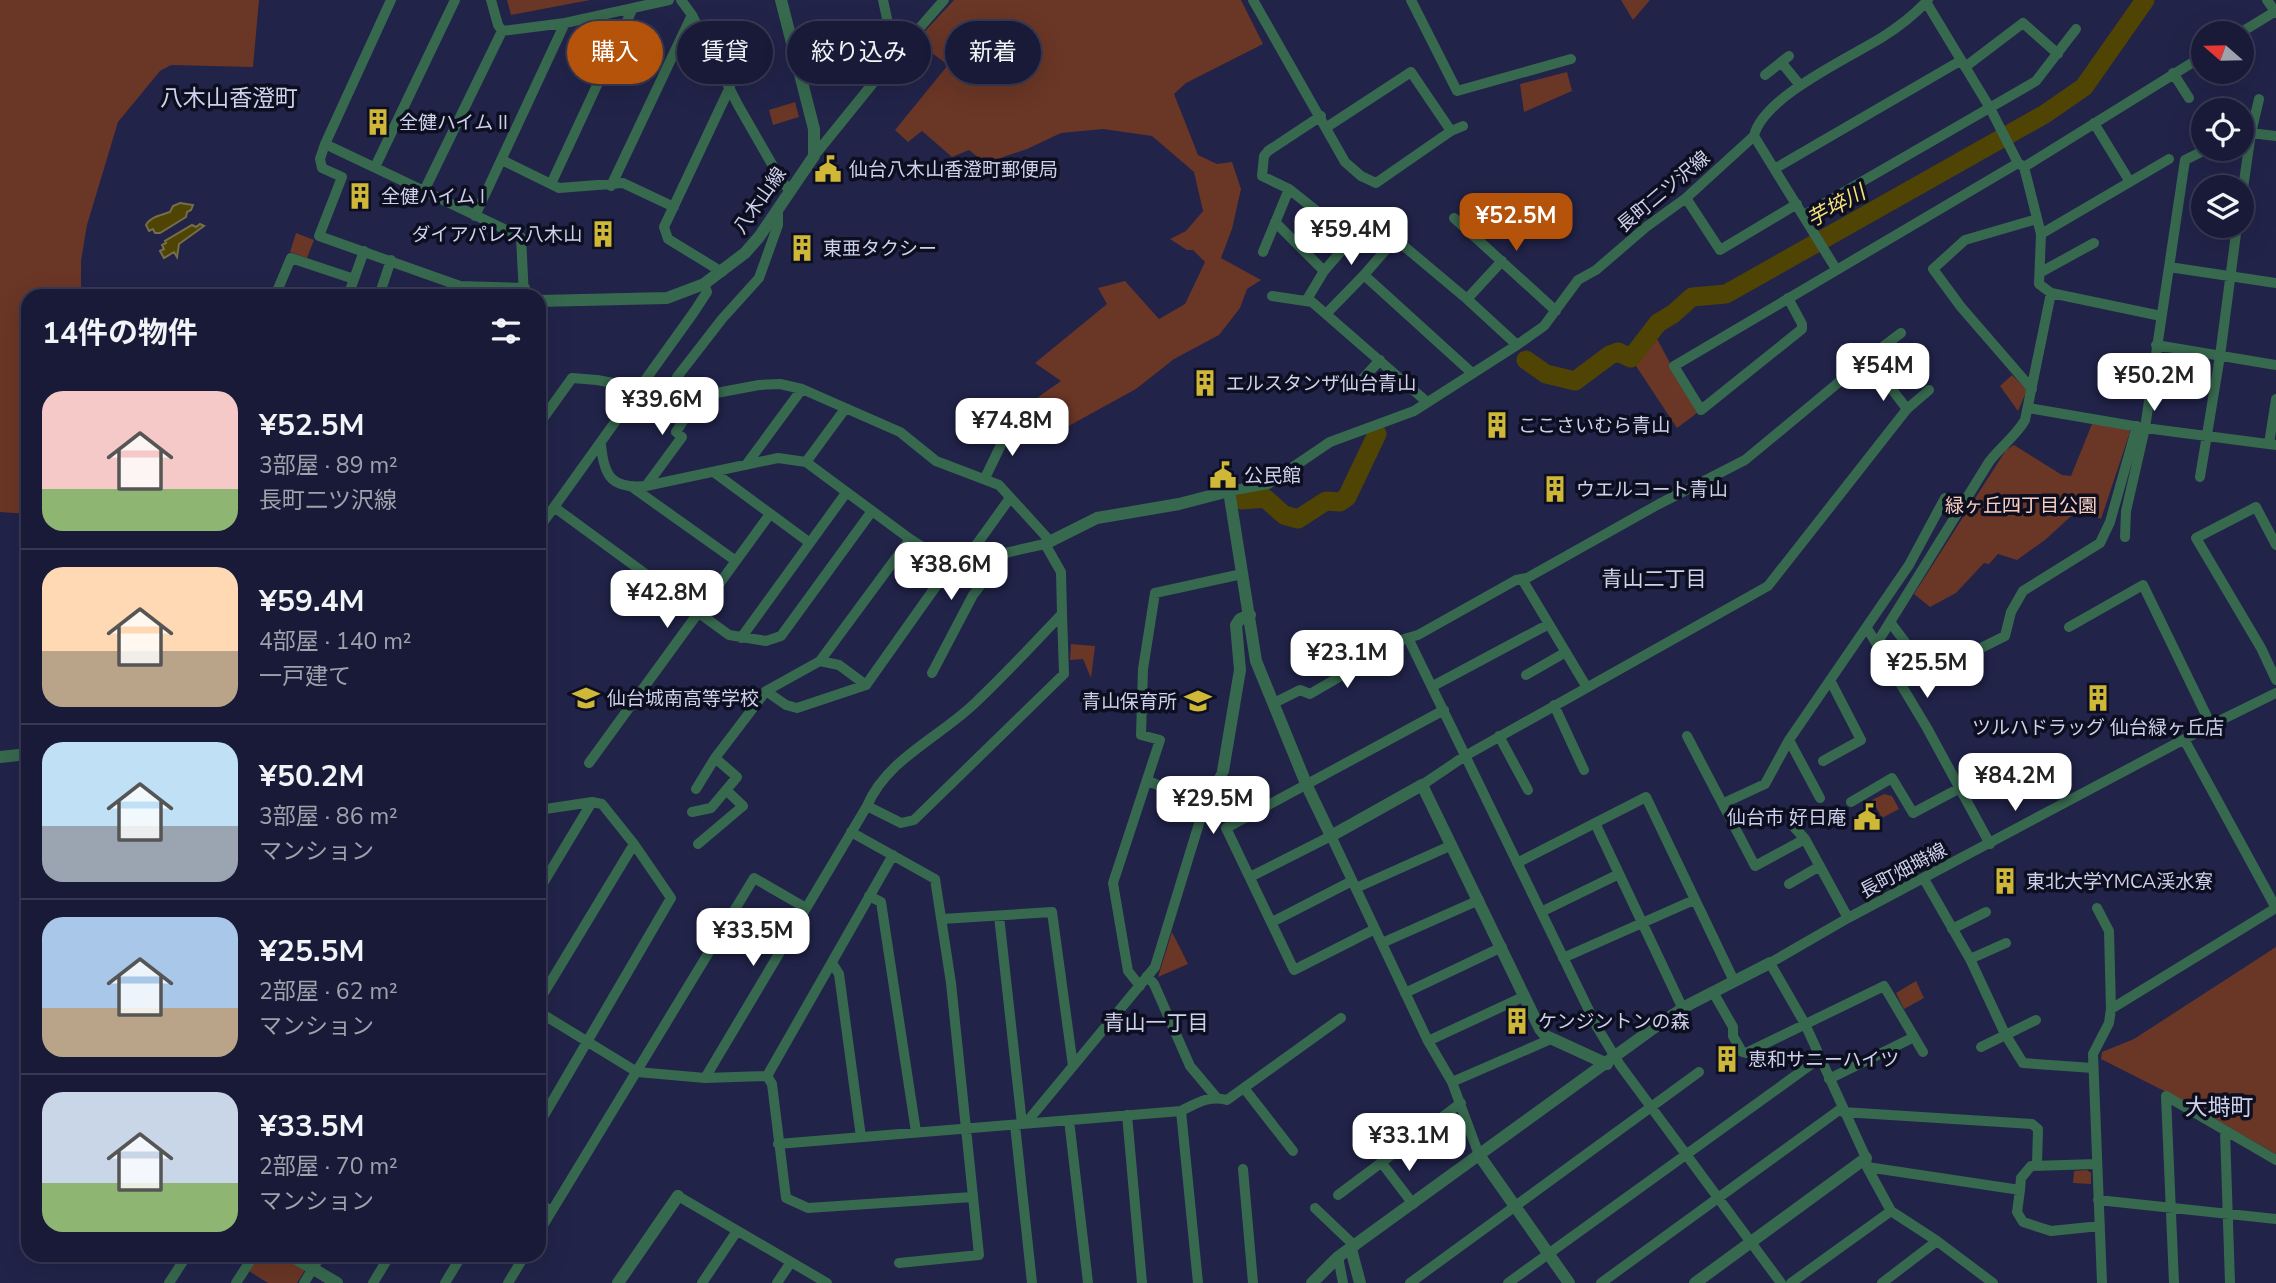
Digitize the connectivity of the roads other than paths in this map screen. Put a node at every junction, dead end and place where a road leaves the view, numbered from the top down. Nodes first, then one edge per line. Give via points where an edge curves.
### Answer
1 (391, 0) edge
2 (455, 0) edge
3 (491, 0) edge
4 (669, 0) edge
5 (681, 0) edge
6 (781, 0) edge
7 (883, 0) edge
8 (944, 0) edge
9 (1253, 0) edge
10 (1411, 0) edge
11 (2267, 0) edge
12 (1927, 1) edge
13 (632, 10) junction
14 (2276, 12) edge
15 (692, 15) junction
16 (888, 21) edge
17 (926, 21) edge
18 (565, 23) junction
19 (2254, 25) edge
20 (2076, 29) dead end
21 (502, 30) junction
22 (2057, 54) junction
23 (1572, 59) dead end
24 (2191, 63) edge
25 (1963, 64) junction
26 (2173, 74) junction
27 (1765, 75) dead end
28 (872, 84) edge
29 (1799, 84) junction
30 (730, 87) junction
31 (2189, 98) dead end
32 (2259, 99) dead end
33 (1990, 108) junction
34 (2254, 112) edge
35 (1321, 116) junction
36 (2094, 123) junction
37 (1463, 126) dead end
38 (1327, 127) junction
39 (1451, 131) junction
40 (2254, 133) edge
41 (1754, 136) junction
42 (2276, 136) edge
43 (325, 144) junction
44 (814, 156) junction
45 (2191, 157) edge
46 (2169, 159) dead end
47 (502, 160) junction
48 (2021, 165) junction
49 (375, 167) junction
50 (1776, 168) junction
51 (2130, 182) junction
52 (551, 184) junction
53 (611, 186) junction
54 (1289, 189) junction
55 (424, 191) junction
56 (790, 191) junction
57 (1686, 198) junction
58 (1797, 204) junction
59 (674, 207) junction
60 (778, 211) junction
61 (1804, 215) junction
62 (475, 216) junction
63 (1454, 218) dead end
64 (2037, 219) junction
65 (1275, 222) junction
66 (2041, 234) junction
67 (1355, 235) junction
68 (1396, 238) junction
69 (2235, 238) edge
70 (2094, 243) dead end
71 (364, 251) junction
72 (1263, 252) dead end
73 (391, 260) junction
74 (1502, 261) junction
75 (2169, 267) junction
76 (1836, 269) junction
77 (1324, 271) junction
78 (722, 272) junction
79 (2041, 272) junction
80 (1364, 275) junction
81 (2230, 277) junction
82 (354, 279) junction
83 (2276, 283) edge
84 (704, 284) junction
85 (460, 286) junction
86 (278, 289) edge
87 (350, 289) edge
88 (381, 289) edge
89 (457, 289) edge
90 (492, 289) edge
91 (524, 289) edge
92 (2051, 293) junction
93 (1272, 296) dead end
94 (1788, 298) junction
95 (1467, 299) junction
96 (546, 302) edge
97 (1306, 302) junction
98 (1556, 311) junction
99 (1327, 313) junction
100 (2161, 316) junction
101 (1901, 333) dead end
102 (1517, 345) junction
103 (2156, 345) junction
104 (2220, 356) junction
105 (1868, 358) junction
106 (1380, 360) junction
107 (2276, 365) edge
108 (1472, 373) junction
109 (1358, 384) dead end
110 (639, 388) junction
111 (802, 388) junction
112 (2032, 389) junction
113 (1929, 390) dead end
114 (695, 397) junction
115 (2276, 399) edge
116 (1427, 402) junction
117 (2028, 408) junction
118 (845, 409) junction
119 (1907, 409) junction
120 (546, 414) edge
121 (1011, 424) dead end
122 (2141, 427) junction
123 (2206, 436) junction
124 (601, 445) junction
125 (2272, 445) edge
126 (806, 462) junction
127 (746, 465) junction
128 (715, 473) junction
129 (2200, 477) dead end
130 (985, 478) junction
131 (646, 486) junction
132 (632, 487) junction
133 (1229, 491) junction
134 (846, 493) junction
135 (1010, 498) junction
136 (1945, 498) dead end
137 (554, 507) junction
138 (872, 511) junction
139 (770, 514) junction
140 (546, 518) edge
141 (2125, 537) dead end
142 (910, 539) junction
143 (810, 543) junction
144 (1047, 543) junction
145 (2276, 545) edge
146 (1005, 554) junction
147 (736, 561) junction
148 (964, 562) junction
149 (951, 565) junction
150 (1242, 574) junction
151 (1522, 579) junction
152 (698, 612) junction
153 (1062, 614) junction
154 (1250, 615) junction
155 (1890, 622) junction
156 (1549, 624) junction
157 (2069, 627) dead end
158 (1867, 628) junction
159 (741, 638) junction
160 (1408, 638) junction
161 (1877, 643) junction
162 (1566, 652) junction
163 (820, 661) junction
164 (932, 673) dead end
165 (1526, 675) dead end
166 (1830, 680) junction
167 (2276, 680) edge
168 (866, 685) junction
169 (1433, 686) junction
170 (1586, 686) junction
171 (766, 691) junction
172 (2276, 693) edge
173 (1274, 703) junction
174 (1553, 705) junction
175 (1444, 710) junction
176 (2211, 725) junction
177 (1499, 736) junction
178 (1687, 736) dead end
179 (1789, 740) junction
180 (2185, 740) junction
181 (21, 755) edge
182 (1465, 755) junction
183 (0, 757) edge
184 (715, 758) junction
185 (1823, 761) dead end
186 (589, 764) dead end
187 (1584, 770) dead end
188 (1223, 771) joint
189 (1148, 781) junction
190 (1422, 785) junction
191 (1307, 786) junction
192 (1960, 788) junction
193 (696, 789) dead end
194 (726, 790) junction
195 (1528, 790) dead end
196 (1821, 798) dead end
197 (592, 802) junction
198 (1852, 802) dead end
199 (1724, 803) junction
200 (1206, 804) junction
201 (867, 806) junction
202 (546, 809) edge
203 (692, 811) dead end
204 (1595, 823) junction
205 (1794, 827) dead end
206 (851, 832) junction
207 (1331, 836) junction
208 (1805, 839) junction
209 (634, 844) junction
210 (698, 844) dead end
211 (1990, 844) junction
212 (1452, 845) junction
213 (893, 855) junction
214 (1517, 863) junction
215 (1820, 866) junction
216 (1619, 874) junction
217 (1250, 877) junction
218 (546, 878) edge
219 (1924, 879) junction
220 (1354, 884) junction
221 (1790, 884) dead end
222 (869, 896) junction
223 (1479, 900) junction
224 (1694, 900) junction
225 (806, 908) junction
226 (2097, 908) dead end
227 (1541, 912) junction
228 (1986, 912) dead end
229 (999, 916) junction
230 (1848, 918) junction
231 (942, 919) junction
232 (1272, 922) junction
233 (1642, 923) junction
234 (1375, 929) junction
235 (1952, 929) junction
236 (1382, 943) junction
237 (2006, 943) dead end
238 (1502, 947) junction
239 (1563, 958) junction
240 (1970, 959) junction
241 (832, 963) junction
242 (1770, 963) junction
243 (1147, 976) junction
244 (1734, 981) junction
245 (1140, 986) junction
246 (546, 989) edge
247 (1713, 992) junction
248 (1405, 993) junction
249 (1525, 996) junction
250 (1683, 1009) junction
251 (2111, 1009) junction
252 (546, 1016) edge
253 (1341, 1017) dead end
254 (2035, 1020) dead end
255 (1805, 1024) junction
256 (2005, 1034) junction
257 (1914, 1037) junction
258 (1551, 1039) junction
259 (1428, 1041) junction
260 (587, 1042) junction
261 (1981, 1047) dead end
262 (1923, 1052) dead end
263 (1820, 1058) junction
264 (1611, 1061) junction
265 (1073, 1066) junction
266 (2093, 1068) junction
267 (637, 1072) junction
268 (1699, 1072) dead end
269 (767, 1076) junction
270 (705, 1078) junction
271 (1829, 1079) junction
272 (1452, 1082) junction
273 (1244, 1088) junction
274 (1216, 1097) junction
275 (1461, 1103) junction
276 (1651, 1105) junction
277 (1842, 1110) junction
278 (1181, 1111) junction
279 (546, 1112) edge
280 (1127, 1115) junction
281 (1069, 1120) junction
282 (1021, 1124) junction
283 (966, 1129) junction
284 (2225, 1130) junction
285 (916, 1132) junction
286 (861, 1137) junction
287 (778, 1144) junction
288 (1293, 1151) dead end
289 (1686, 1154) junction
290 (1479, 1155) junction
291 (2276, 1160) edge
292 (1381, 1161) junction
293 (1867, 1162) junction
294 (2037, 1164) junction
295 (2097, 1164) junction
296 (1242, 1169) dead end
297 (2020, 1191) junction
298 (1338, 1195) dead end
299 (678, 1196) joint
300 (972, 1197) junction
301 (1718, 1197) junction
302 (2098, 1200) junction
303 (1413, 1204) junction
304 (1513, 1206) junction
305 (546, 1207) edge
306 (1315, 1208) dead end
307 (2169, 1208) junction
308 (552, 1211) junction
309 (1891, 1211) junction
310 (2227, 1214) junction
311 (2276, 1219) edge
312 (546, 1221) edge
313 (2100, 1226) junction
314 (737, 1231) junction
315 (1937, 1241) junction
316 (1751, 1242) junction
317 (1353, 1247) junction
318 (1548, 1254) junction
319 (1338, 1257) junction
320 (182, 1262) edge
321 (250, 1262) edge
322 (302, 1262) edge
323 (317, 1262) edge
324 (386, 1262) edge
325 (458, 1262) edge
326 (521, 1262) edge
327 (791, 1262) junction
328 (899, 1263) dead end
329 (313, 1269) junction
330 (1982, 1275) junction
331 (169, 1283) edge
332 (236, 1283) edge
333 (304, 1283) edge
334 (337, 1283) edge
335 (373, 1283) edge
336 (445, 1283) edge
337 (508, 1283) edge
338 (618, 1283) edge
339 (702, 1283) edge
340 (777, 1283) edge
341 (827, 1283) edge
342 (1032, 1283) edge
343 (1087, 1283) edge
344 (1142, 1283) edge
345 (1198, 1283) edge
346 (1253, 1283) edge
347 (1312, 1283) edge
348 (1343, 1283) edge
349 (1360, 1283) edge
350 (1410, 1283) edge
351 (1508, 1283) edge
352 (1569, 1283) edge
353 (1601, 1283) edge
354 (1695, 1283) edge
355 (1781, 1283) edge
356 (1791, 1283) edge
357 (1882, 1283) edge
358 (1971, 1283) edge
359 (1993, 1283) edge
360 (2102, 1283) edge
361 (2174, 1283) edge
362 (2230, 1283) edge

1 - 43 street
2 - 49 street
3 - 21 street
4 - 13 street
5 - 15 street
6 - 44 street via 814,129
7 - 16 street
8 - 17 street
9 - 35 street
10 - 23 street via 1457,91
11 - 14 street
12 - 25 street
12 - 29 street, 長町二ツ沢線 via 1883,37
13 - 18 street
13 - 52 street
14 - 19 street
15 - 30 street
15 - 53 street
18 - 21 street
18 - 47 street
20 - 22 street
21 - 55 street
22 - 25 street via 2023,23
22 - 33 street via 2036,80
24 - 26 street
25 - 33 street
25 - 50 street
26 - 31 street
26 - 36 street
27 - 29 street via 1785,59
28 - 44 street
29 - 41 street, 長町二ツ沢線 via 1757,123
30 - 56 street
30 - 59 street
32 - 34 street
33 - 48 street
33 - 61 street
35 - 38 street
35 - 54 street via 1264,156 1262,176
36 - 48 street
36 - 51 street
37 - 39 street
38 - 39 street via 1345,162 1376,183
38 - 39 street via 1411,72
40 - 42 street
41 - 50 street
41 - 57 street, 長町二ツ沢線
43 - 49 street
43 - 71 street via 322,168 342,177 319,236
44 - 56 street, 八木山線
45 - 75 street via 2185,160
46 - 51 street
47 - 52 street
47 - 62 street
48 - 64 street
48 - 76 street
49 - 55 street
50 - 58 street
51 - 66 street
52 - 53 street via 559,188
53 - 59 street via 623,183
54 - 65 street
54 - 67 street via 1349,236
55 - 62 street
56 - 60 street, 八木山線
57 - 58 street via 1720,250
57 - 98 street, 長町二ツ沢線 via 1578,280
58 - 61 street
59 - 78 street via 664,228 668,239
60 - 78 street, 八木山線 via 745,254
60 - 114 street via 778,225 759,278 677,377 679,392
61 - 76 street
62 - 91 street via 521,237
63 - 74 street
64 - 66 street
64 - 112 street via 1965,240 1933,269
65 - 72 street
65 - 77 street
66 - 79 street
67 - 68 street via 1374,221
67 - 77 street
68 - 80 street
68 - 95 street
69 - 81 street
70 - 79 street
71 - 73 street
71 - 82 street
73 - 85 street
73 - 88 street
74 - 95 street
74 - 98 street
75 - 81 street
75 - 100 street
76 - 94 street
77 - 97 street
78 - 84 street, 八木山線
79 - 92 street via 2039,284
80 - 99 street
80 - 108 street
81 - 83 street
81 - 104 street
82 - 86 street via 291,258
82 - 87 street
84 - 96 street, 八木山線 via 667,298
84 - 110 street via 707,292
85 - 89 street
85 - 90 street
92 - 100 street
92 - 112 street
93 - 97 street
94 - 94 street via 1674,366 1700,410 1802,329
95 - 102 street
97 - 99 street
98 - 102 street, 長町二ツ沢線
99 - 106 street
100 - 103 street
101 - 105 street
102 - 108 street, 長町二ツ沢線
103 - 104 street
103 - 122 street
104 - 107 street
104 - 123 street
105 - 119 street
105 - 151 street via 1745,460
106 - 109 street
106 - 116 street
108 - 116 street, 長町二ツ沢線
110 - 120 street via 572,378
110 - 124 street
111 - 114 street via 759,385
111 - 118 street
111 - 127 street
112 - 117 street
113 - 119 street
114 - 131 street via 676,432 682,437
115 - 125 street
116 - 133 street, 長町二ツ沢線 via 1330,442 1268,484
117 - 122 street
117 - 155 street via 2019,430 1989,462
118 - 126 street
118 - 130 street via 900,432 936,460
119 - 170 street via 1768,586
121 - 130 street
122 - 123 street
122 - 141 street
122 - 155 street via 2100,543 2023,591 2011,611 2005,636 1929,674
123 - 125 street
123 - 129 street
124 - 132 street via 603,466 610,477 621,486
124 - 137 street
126 - 127 street via 778,458
126 - 134 street
127 - 128 street
128 - 131 street
128 - 139 street
130 - 135 street
131 - 132 street
132 - 147 street
133 - 144 street via 1097,518
133 - 150 street
134 - 138 street
134 - 143 street
135 - 144 street
135 - 148 street
136 - 158 street via 1909,565
137 - 140 street
137 - 152 street
138 - 142 street
138 - 159 street via 781,636 766,641
139 - 143 street
139 - 147 street
142 - 149 street
142 - 163 street
143 - 159 street
144 - 146 street
144 - 153 street via 1061,572
145 - 167 street via 2256,507 2196,538
146 - 148 street
146 - 164 street via 973,594
147 - 152 street
148 - 149 street
149 - 168 street
150 - 154 street
150 - 189 street via 1155,593 1143,669 1141,735 1160,740
151 - 156 street
151 - 160 street
152 - 159 street via 729,635
152 - 186 street
153 - 201 street via 973,705 874,788
153 - 201 street via 1064,674 914,820 901,823
154 - 173 street via 1256,661
154 - 188 street via 1236,625 1240,670
155 - 161 street
156 - 162 street
156 - 169 street
157 - 176 street via 2143,585
158 - 161 street
158 - 166 street
160 - 169 street
160 - 173 street via 1310,694 1300,690
161 - 192 street
162 - 165 street
162 - 170 street
163 - 168 street via 839,665
163 - 171 street
166 - 179 street
166 - 185 street via 1861,740
168 - 171 street via 797,708
169 - 175 street
170 - 174 street
171 - 184 street
172 - 176 street, 長町畑塒線
173 - 191 street
174 - 177 street
174 - 187 street
175 - 182 street
175 - 191 street
176 - 180 street, 長町畑塒線
177 - 182 street
177 - 195 street
178 - 199 street
179 - 196 street
179 - 199 street via 1765,784
180 - 211 street, 長町畑塒線
180 - 251 street via 2276,908
181 - 183 street
182 - 190 street
182 - 214 street
184 - 193 street
184 - 194 street via 737,777
188 - 200 street
189 - 200 street
189 - 245 street via 1113,883 1128,971
190 - 207 street
190 - 212 street
191 - 207 street
191 - 217 street via 1226,828
192 - 198 street via 1913,813 1892,778
192 - 211 street
194 - 203 street via 711,808
194 - 210 street via 743,806
197 - 202 street
197 - 209 street via 602,804
197 - 218 street
199 - 208 street via 1755,866
200 - 243 street via 1155,967
201 - 206 street
204 - 214 street
204 - 216 street
204 - 224 street via 1646,797
205 - 208 street
206 - 213 street
206 - 225 street
207 - 217 street
207 - 220 street
208 - 215 street
209 - 246 street
209 - 260 street via 671,898
211 - 219 street, 長町畑塒線
212 - 220 street
212 - 223 street
213 - 222 street
213 - 231 street via 934,879
214 - 227 street
215 - 221 street
215 - 230 street
216 - 227 street
216 - 233 street
217 - 232 street
219 - 230 street, 長町畑塒線
219 - 235 street
220 - 232 street
220 - 234 street
222 - 241 street
222 - 285 street via 881,902
223 - 236 street
223 - 238 street
224 - 233 street
224 - 244 street
225 - 267 street via 754,878
225 - 270 street
226 - 251 street via 2109,931
227 - 239 street
228 - 235 street
229 - 231 street
229 - 265 street via 1052,912
229 - 282 street
230 - 242 street, 長町畑塒線
231 - 283 street
232 - 234 street via 1294,970
233 - 239 street
233 - 250 street
234 - 236 street
235 - 240 street
236 - 248 street
237 - 240 street
238 - 248 street
238 - 249 street
239 - 264 street
240 - 256 street
241 - 269 street
241 - 286 street via 839,974
242 - 244 street
242 - 255 street
243 - 245 street
243 - 274 street via 1190,1066
244 - 247 street
245 - 265 street
247 - 250 street
247 - 255 street via 1742,1052
248 - 259 street
249 - 258 street via 1540,1029
249 - 259 street
250 - 264 street
251 - 266 street via 2093,1054
252 - 260 street
253 - 273 street
254 - 256 street
255 - 257 street via 1884,986
255 - 263 street
256 - 261 street
256 - 266 street via 2022,1063
257 - 262 street
257 - 271 street
258 - 264 street
258 - 272 street
259 - 272 street
260 - 267 street
260 - 279 street
263 - 271 street
263 - 289 street
264 - 276 street
264 - 290 street
265 - 282 street
266 - 295 street
267 - 270 street
267 - 308 street
268 - 276 street
269 - 270 street
269 - 287 street via 772,1084
271 - 277 street
272 - 275 street
273 - 274 street via 1227,1100
273 - 288 street
274 - 278 street
275 - 290 street
275 - 292 street
276 - 289 street
276 - 304 street
277 - 293 street
277 - 294 street via 2032,1124 2038,1129
277 - 301 street
278 - 280 street
278 - 345 street
280 - 281 street
280 - 344 street
281 - 282 street
281 - 343 street
282 - 283 street
282 - 342 street
283 - 285 street
283 - 300 street
284 - 291 street
284 - 307 street via 2166,1096
284 - 310 street
285 - 286 street
286 - 287 street
287 - 300 street via 786,1198 808,1208
289 - 301 street
289 - 318 street
290 - 303 street
290 - 304 street
292 - 298 street
292 - 303 street
293 - 297 street
293 - 309 street
293 - 316 street
294 - 295 street
294 - 297 street via 2021,1178
295 - 302 street
296 - 346 street
297 - 313 street via 2017,1212 2023,1222 2051,1231
299 - 314 street
299 - 338 street
300 - 328 street via 979,1255
301 - 316 street
301 - 353 street
302 - 307 street
302 - 313 street
303 - 317 street
304 - 318 street
304 - 350 street
305 - 308 street
306 - 317 street
307 - 310 street
307 - 361 street
308 - 312 street
309 - 315 street
309 - 356 street
310 - 311 street
310 - 362 street
313 - 360 street
314 - 327 street
314 - 339 street
315 - 330 street
315 - 357 street
316 - 354 street
316 - 355 street
317 - 319 street
317 - 349 street
318 - 351 street
318 - 352 street
319 - 347 street
319 - 348 street
320 - 331 street
321 - 332 street
322 - 329 street
323 - 329 street
324 - 335 street
325 - 336 street
326 - 337 street
327 - 340 street
327 - 341 street
329 - 333 street
329 - 334 street
330 - 358 street
330 - 359 street

